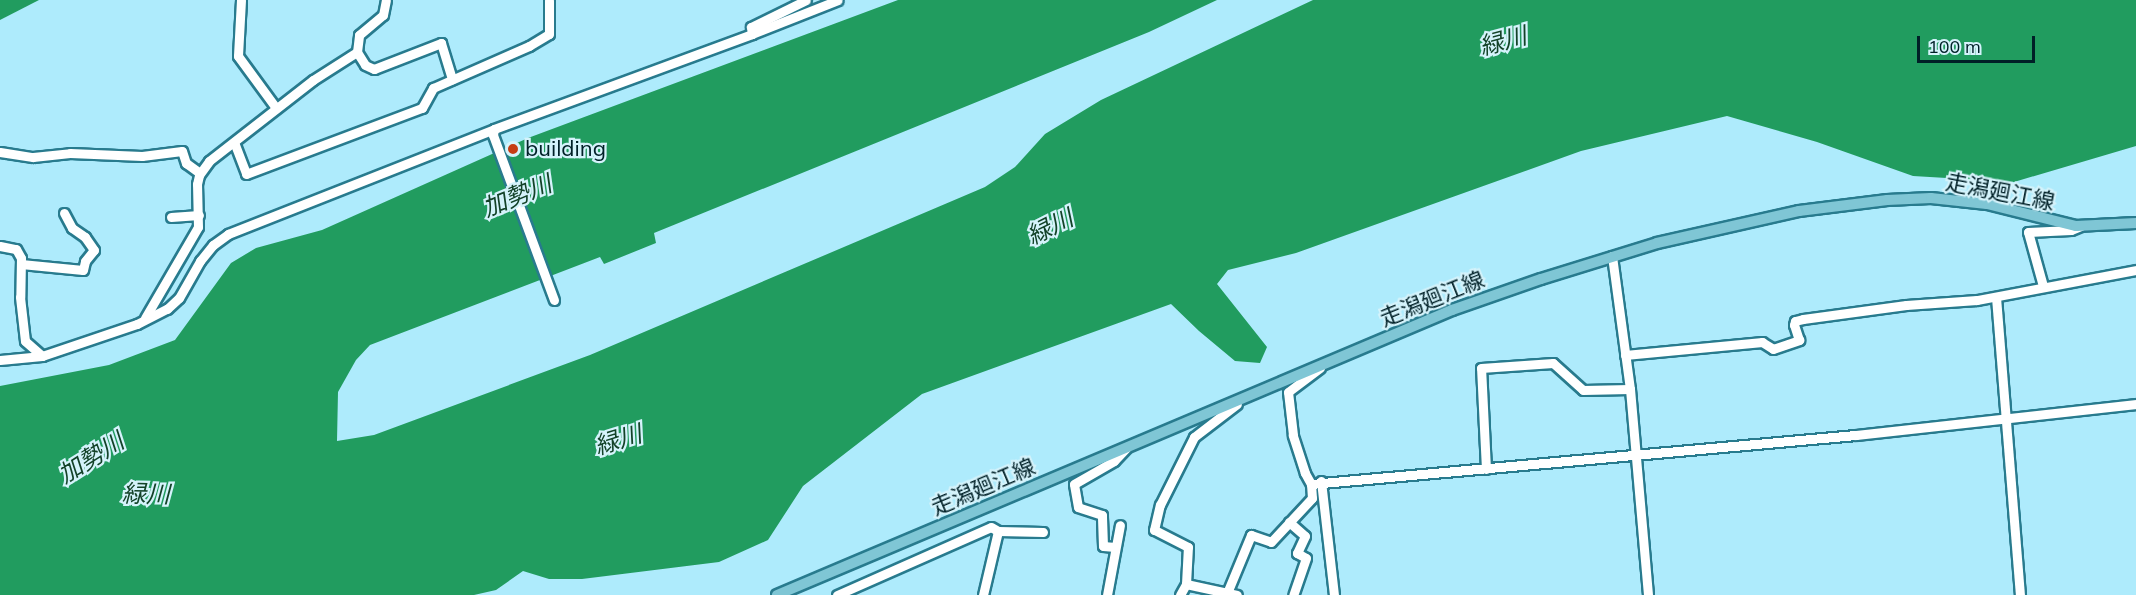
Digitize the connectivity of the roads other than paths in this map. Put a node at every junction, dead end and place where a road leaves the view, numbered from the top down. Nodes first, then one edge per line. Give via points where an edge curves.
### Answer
1 (241, 0) edge
2 (386, 0) edge
3 (549, 0) edge
4 (806, 0) edge
5 (838, 0) edge
6 (752, 34) junction
7 (357, 52) junction
8 (452, 79) junction
9 (276, 108) junction
10 (493, 132) junction
11 (234, 142) junction
12 (0, 152) edge
13 (201, 173) junction
14 (64, 213) dead end
15 (195, 216) junction
16 (171, 217) dead end
17 (2136, 223) edge
18 (2081, 226) junction
19 (0, 246) edge
20 (1612, 256) junction
21 (21, 264) junction
22 (2136, 270) edge
23 (2043, 286) junction
24 (1996, 297) junction
25 (554, 300) dead end
26 (145, 318) junction
27 (1625, 355) junction
28 (42, 356) junction
29 (0, 360) edge
30 (1327, 363) junction
31 (1630, 389) junction
32 (1246, 397) junction
33 (2136, 404) edge
34 (2004, 420) junction
35 (1126, 448) junction
36 (1634, 454) junction
37 (1486, 470) junction
38 (1316, 482) junction
39 (1289, 522) junction
40 (1120, 525) dead end
41 (998, 531) junction
42 (1043, 532) dead end
43 (1114, 547) junction
44 (1186, 584) junction
45 (1227, 593) junction
46 (780, 595) edge
47 (837, 595) edge
48 (983, 595) edge
49 (1107, 595) edge
50 (1180, 595) edge
51 (1237, 595) edge
52 (1293, 595) edge
53 (1334, 595) edge
54 (1648, 595) edge
55 (2020, 595) edge

1 - 9 street via 238,56
2 - 7 street via 383,15 359,35
3 - 8 street via 549,34
4 - 6 street via 751,27
5 - 6 street
6 - 10 street
7 - 8 street via 365,65 374,69 441,43
7 - 9 street
8 - 11 street via 432,88 422,108 246,174
9 - 11 street
10 - 25 street
10 - 26 street via 228,234 200,261 179,298 167,309
11 - 13 street via 209,161
12 - 13 street via 33,157 70,153 142,156 182,151 186,163
13 - 15 street
14 - 21 street via 93,250 83,270
15 - 16 street
15 - 26 street via 198,227
17 - 18 main road, 走潟廻江線
18 - 20 main road, 走潟廻江線 via 1965,201 1887,200 1799,211
18 - 23 street via 2028,232
19 - 21 street via 16,249
20 - 27 street
20 - 30 main road, 走潟廻江線 via 1452,310
21 - 28 street via 25,341
22 - 23 street
23 - 24 street
24 - 27 street via 1795,321 1799,340 1773,349 1762,342
24 - 34 street
26 - 28 street
27 - 31 street
28 - 29 street
30 - 32 main road, 走潟廻江線
30 - 38 street via 1288,392 1293,435 1305,473
31 - 36 street
31 - 37 street via 1583,390 1553,363 1481,368
32 - 35 main road, 走潟廻江線
32 - 44 street via 1194,437 1160,505 1154,530 1188,547
33 - 34 street
34 - 36 street
34 - 55 street
35 - 43 street via 1114,461 1074,484 1078,507 1102,515 1103,546
35 - 46 main road, 走潟廻江線
36 - 37 street
36 - 54 street
37 - 38 street
38 - 39 street via 1312,498
38 - 53 street
39 - 45 street via 1270,542 1251,535
39 - 52 street via 1305,536 1297,553 1306,558
40 - 43 street
41 - 42 street
41 - 47 street via 991,527
41 - 48 street
43 - 49 street
44 - 45 street
44 - 50 street
45 - 51 street

